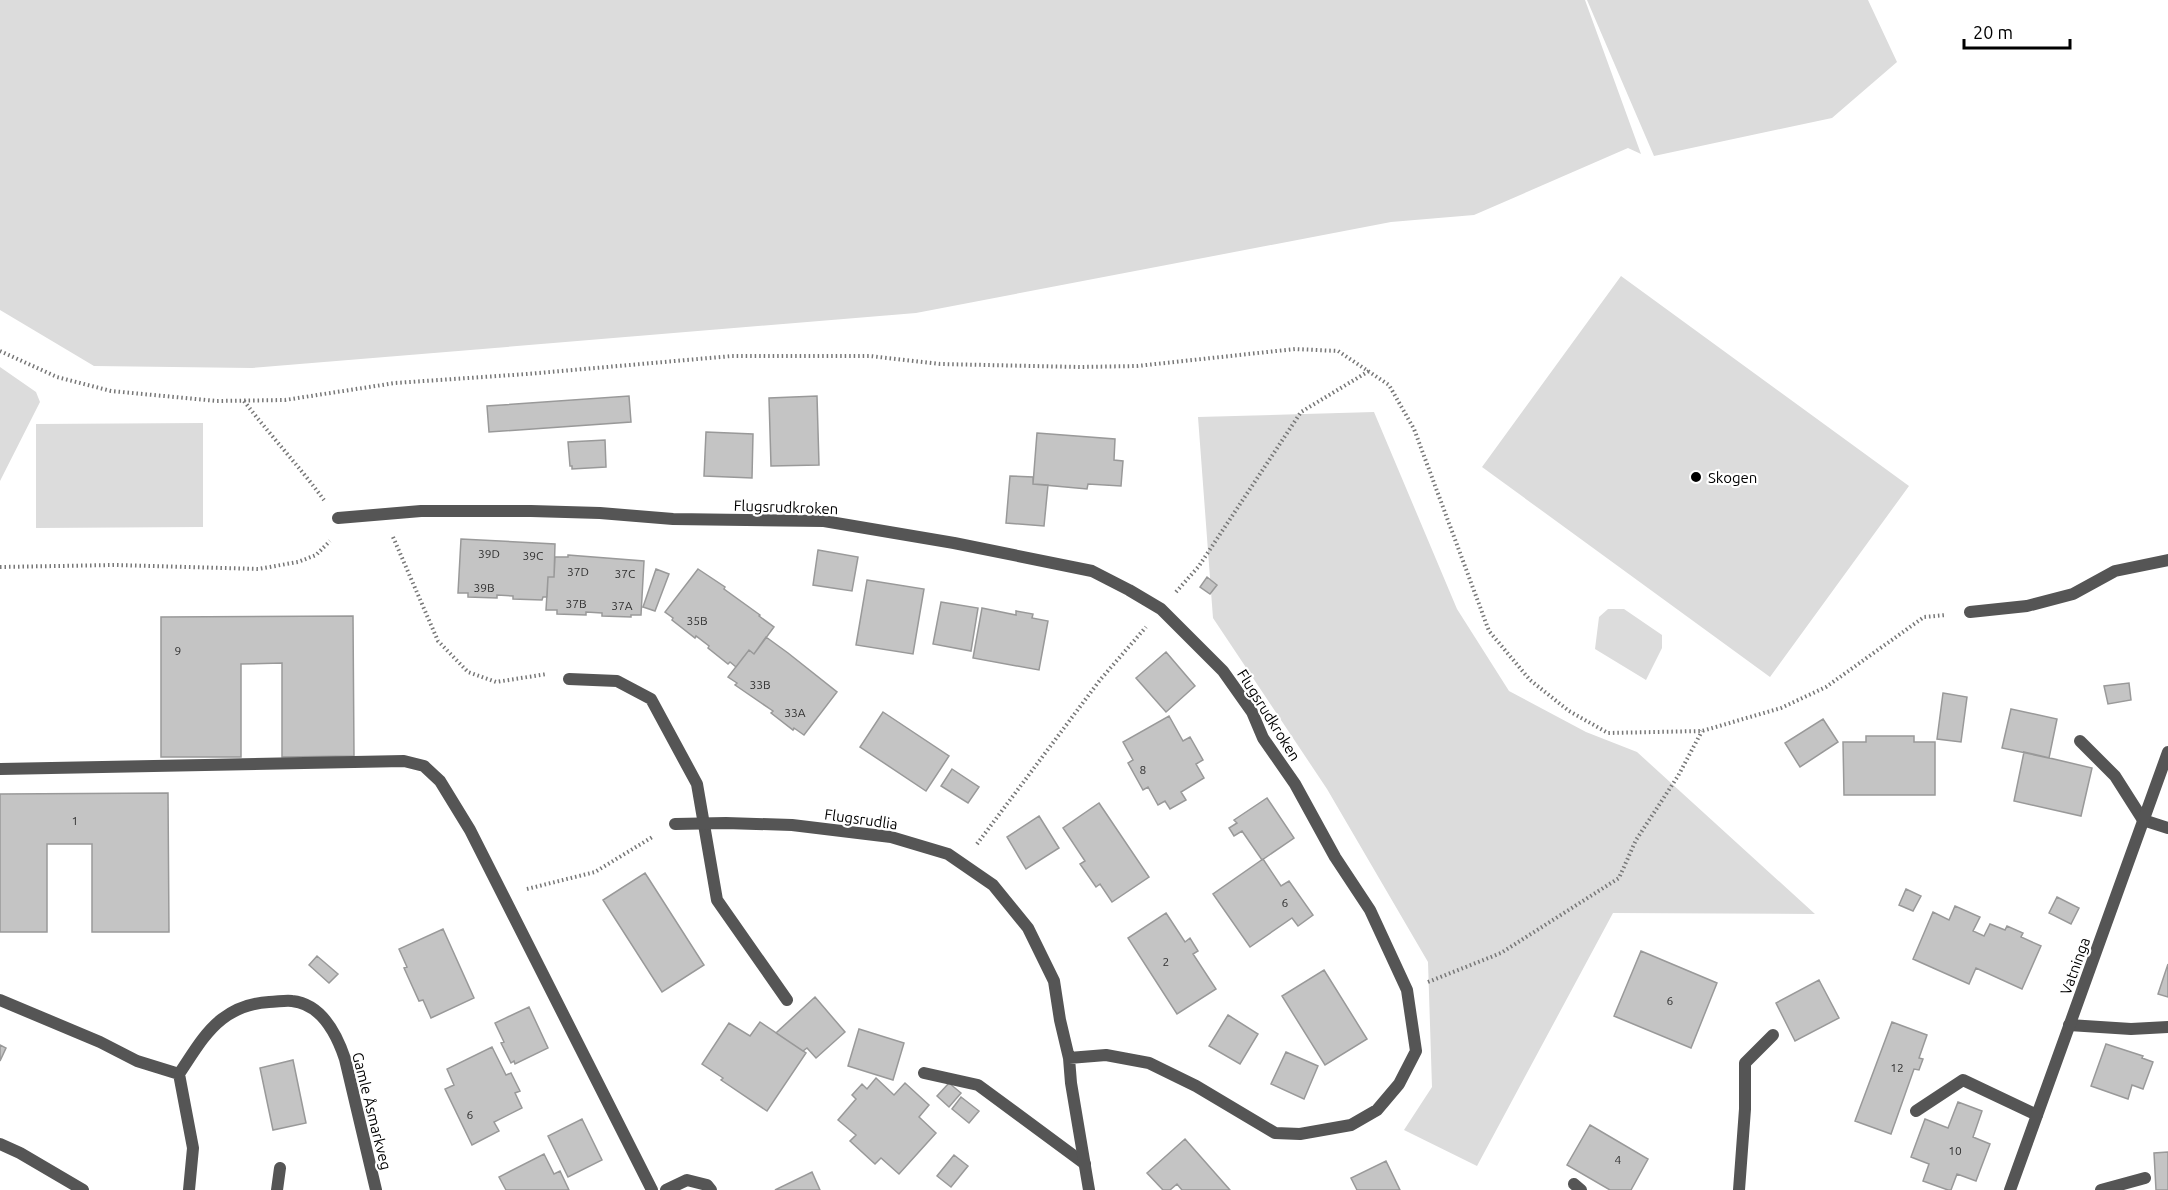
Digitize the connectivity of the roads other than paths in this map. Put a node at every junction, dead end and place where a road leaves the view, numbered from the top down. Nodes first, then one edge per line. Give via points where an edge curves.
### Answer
1 (338, 518) road end
2 (2168, 560) edge
3 (1970, 612) road end
4 (569, 679) road end
5 (2080, 741) dead end
6 (2168, 752) edge
7 (0, 769) edge
8 (2143, 820) junction
9 (675, 824) road end
10 (702, 824) junction
11 (2168, 828) edge
12 (0, 1000) edge
13 (788, 1000) dead end
14 (2069, 1025) junction
15 (2168, 1027) edge
16 (1773, 1035) dead end
17 (1069, 1058) junction
18 (924, 1073) dead end
19 (179, 1074) junction
20 (1916, 1111) dead end
21 (2037, 1115) junction
22 (0, 1144) edge
23 (1085, 1164) junction
24 (280, 1168) dead end
25 (2145, 1178) dead end
26 (83, 1190) edge
27 (189, 1190) edge
28 (277, 1190) edge
29 (376, 1190) edge
30 (652, 1190) edge
31 (666, 1190) edge
32 (711, 1190) edge
33 (1089, 1190) edge
34 (1739, 1190) edge
35 (2010, 1190) edge
36 (2101, 1190) edge

1 - 17 street, Flugsrudkroken via 421,511 531,511 673,519 824,521 1092,571 1161,609 1223,671 1252,712 1263,738 1370,910 1407,990 1416,1051 1400,1084 1377,1110 1351,1125 1300,1134 1275,1133 1149,1063 1106,1055
2 - 3 street via 2115,571 2073,594 2036,604
4 - 10 street via 617,681 651,699 697,784
5 - 8 street via 2115,776
6 - 8 street, Vatninga
7 - 30 street via 404,761 424,766 441,781 470,830
8 - 11 street
8 - 14 street, Vatninga
9 - 10 street, Flugsrudlia
10 - 13 street via 717,900
10 - 17 street, Flugsrudlia via 792,825 869,834 948,854 993,885 1028,928 1054,981
12 - 19 street via 137,1061
14 - 15 street
14 - 21 street, Vatninga
16 - 34 street via 1745,1063
17 - 23 street, Flugsrudlia
18 - 23 street via 978,1085
19 - 27 street via 193,1148
19 - 29 street, Gamle Åsmarkveg via 210,1029 224,1017 259,1003 294,1001 310,1007 327,1020 342,1050
20 - 21 street via 1963,1080
21 - 35 street, Vatninga
22 - 26 street
23 - 33 street, Flugsrudlia
24 - 28 street
25 - 36 street
31 - 32 street via 687,1179

